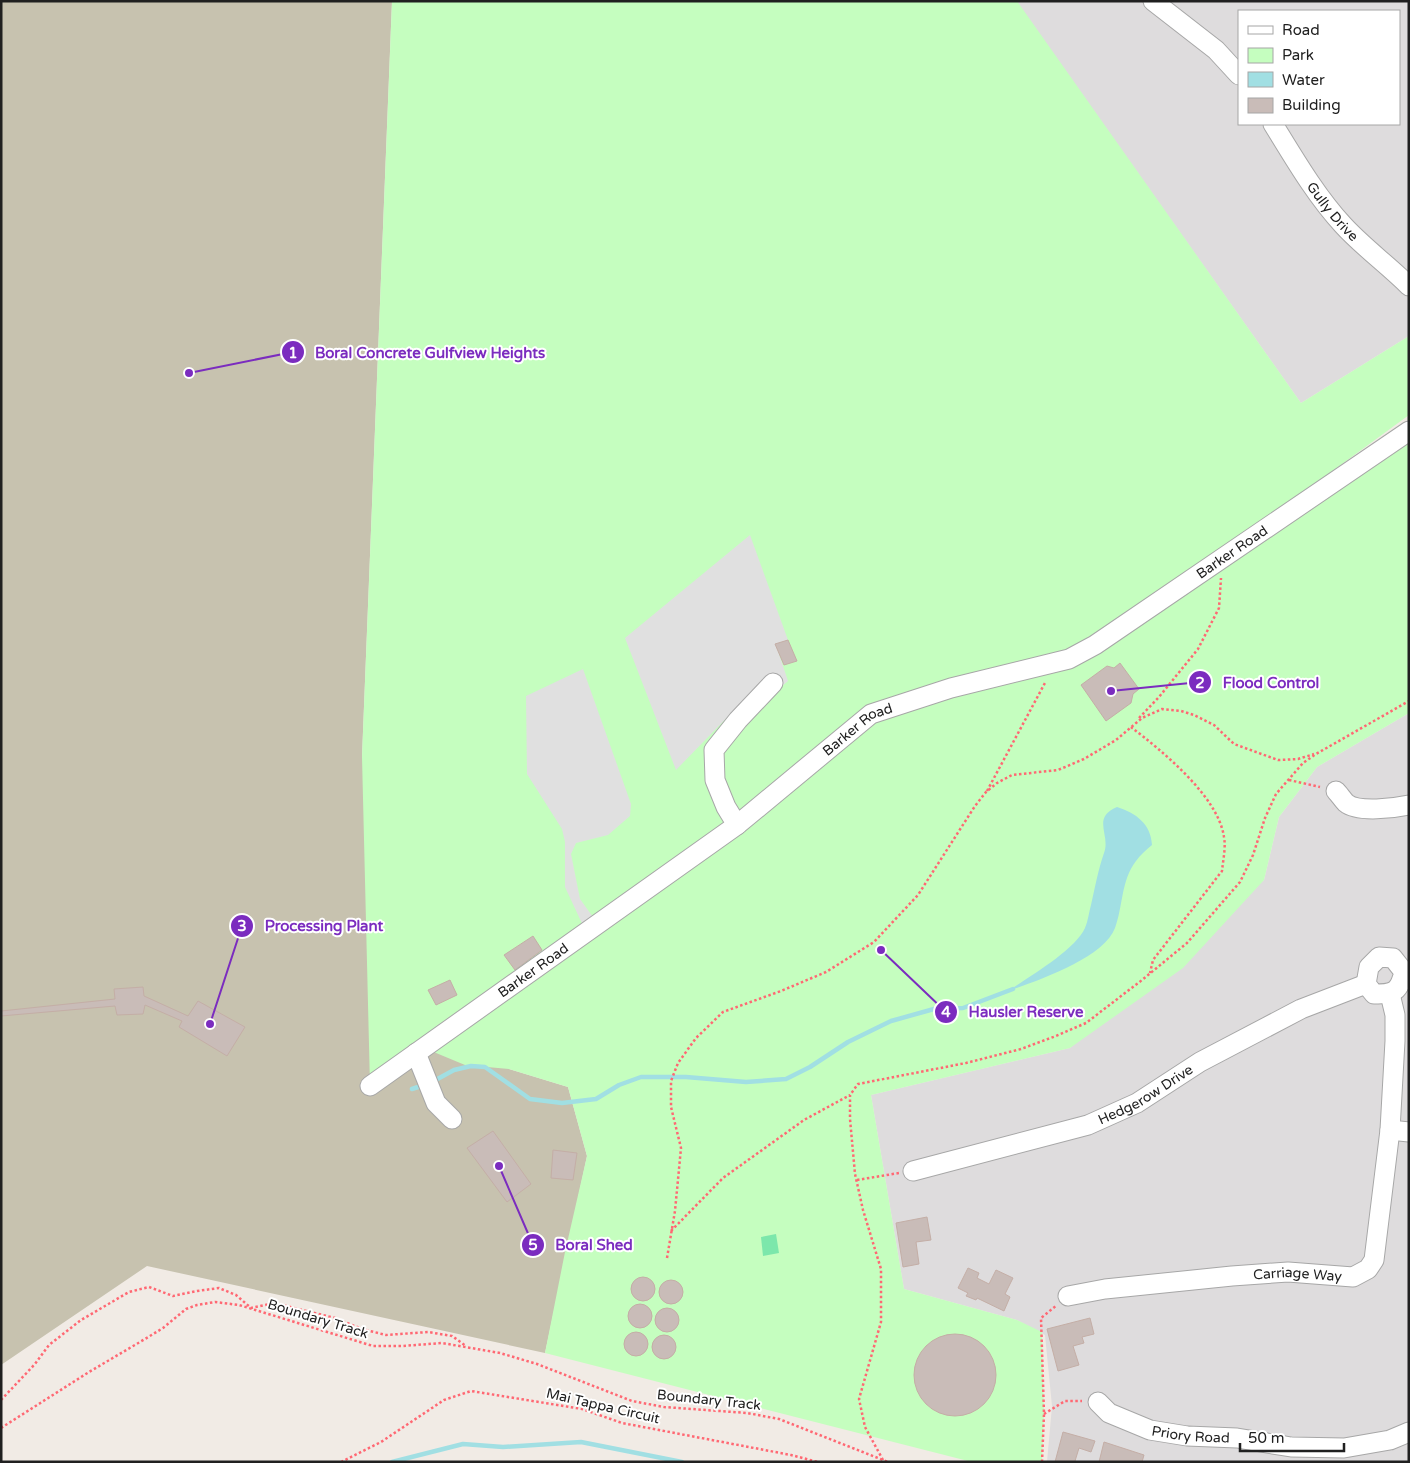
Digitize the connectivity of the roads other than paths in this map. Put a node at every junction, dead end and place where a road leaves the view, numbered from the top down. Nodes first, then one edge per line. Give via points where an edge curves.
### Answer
1 (1153, 1) edge
2 (1238, 74) edge
3 (1274, 125) edge
4 (1409, 286) edge
5 (1409, 433) edge
6 (773, 683) dead end
7 (1336, 791) road end
8 (1409, 805) edge
9 (737, 825) junction
10 (1406, 971) edge
11 (1366, 984) junction
12 (1390, 994) junction
13 (416, 1053) junction
14 (370, 1086) dead end
15 (452, 1119) dead end
16 (1390, 1130) junction
17 (1409, 1132) edge
18 (913, 1171) road end
19 (1068, 1296) road end
20 (1098, 1402) road end
21 (1409, 1432) edge

1 - 2 street via 1216,50
3 - 4 street, Gully Drive via 1344,226
5 - 9 street, Barker Road via 1095,645 1069,659 951,688 871,714
6 - 9 street via 714,750 715,780
7 - 8 street via 1347,804 1363,808
9 - 13 street, Barker Road
10 - 11 street via 1393,958 1380,957 1369,967
10 - 12 street via 1400,986
11 - 12 street via 1374,994
11 - 18 street, Hedgerow Drive via 1301,1009 1200,1062 1136,1103 1088,1125
12 - 16 street, Carriage Way via 1395,1015
13 - 14 street, Barker Road
13 - 15 street via 436,1103
16 - 17 street
16 - 19 street, Carriage Way via 1374,1260 1368,1269 1353,1277 1269,1273 1105,1289
20 - 21 street, Priory Road via 1109,1413 1150,1430 1291,1447 1344,1448 1390,1440

